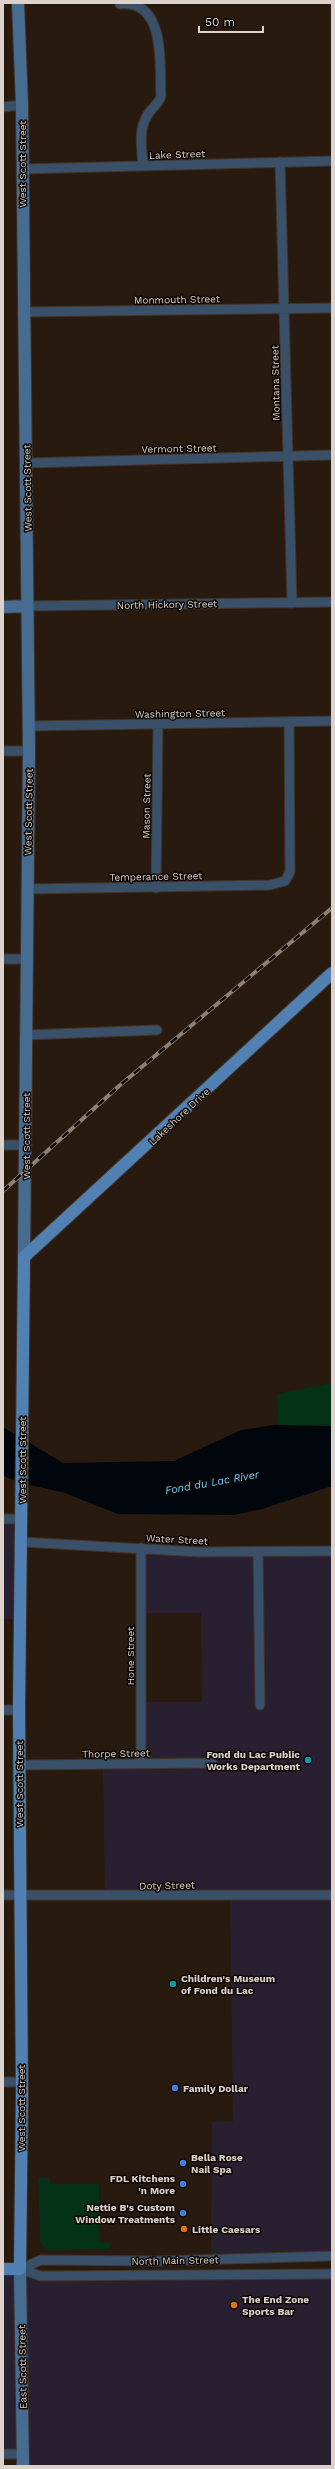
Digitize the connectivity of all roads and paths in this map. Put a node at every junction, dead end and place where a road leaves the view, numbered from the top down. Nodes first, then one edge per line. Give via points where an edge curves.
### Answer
1 (18, 3) edge
2 (23, 3) edge
3 (120, 4) edge
4 (18, 23) junction
5 (22, 105) junction
6 (3, 107) edge
7 (332, 161) edge
8 (280, 162) junction
9 (143, 166) junction
10 (22, 169) junction
11 (332, 308) edge
12 (284, 309) junction
13 (23, 312) junction
14 (332, 455) edge
15 (288, 456) junction
16 (27, 463) junction
17 (332, 602) edge
18 (292, 603) junction
19 (28, 606) junction
20 (3, 607) edge
21 (332, 721) edge
22 (289, 722) junction
23 (158, 725) junction
24 (28, 726) junction
25 (29, 750) junction
26 (3, 751) edge
27 (156, 888) junction
28 (27, 889) junction
29 (3, 959) edge
30 (27, 959) junction
31 (332, 973) edge
32 (157, 1030) dead end
33 (26, 1035) junction
34 (3, 1145) edge
35 (27, 1145) junction
36 (24, 1257) junction
37 (3, 1518) edge
38 (22, 1518) junction
39 (22, 1542) junction
40 (141, 1548) junction
41 (332, 1551) edge
42 (258, 1553) junction
43 (260, 1705) dead end
44 (3, 1710) edge
45 (19, 1710) junction
46 (141, 1763) junction
47 (212, 1763) dead end
48 (20, 1765) junction
49 (3, 1895) edge
50 (19, 1895) junction
51 (332, 1895) edge
52 (3, 2082) edge
53 (22, 2082) junction
54 (332, 2256) edge
55 (20, 2268) junction
56 (3, 2269) edge
57 (332, 2274) edge
58 (3, 2454) edge
59 (23, 2454) junction
60 (23, 2466) edge

1 - 4 main road, West Scott Street
2 - 4 main road
3 - 9 street via 136,5 146,11 156,32 160,50 161,96 142,126
4 - 5 main road, West Scott Street
5 - 6 street
5 - 10 main road, West Scott Street
7 - 8 street, Lake Street
8 - 9 street, Lake Street
8 - 12 street, Montana Street
9 - 10 street, Lake Street
10 - 13 main road, West Scott Street
11 - 12 street, Monmouth Street
12 - 13 street, Monmouth Street
12 - 15 street, Montana Street
13 - 16 main road, West Scott Street
14 - 15 street, Vermont Street
15 - 16 street, Vermont Street
15 - 18 street, Montana Street
16 - 19 main road, West Scott Street
17 - 18 street, North Hickory Street
18 - 19 street, North Hickory Street
19 - 20 main road, North Hickory Street
19 - 24 main road, West Scott Street
21 - 22 street, Washington Street
22 - 23 street, Washington Street
22 - 27 street, Temperance Street via 290,872 285,881 270,885
23 - 24 street, Washington Street
23 - 27 street, Mason Street
24 - 25 main road, West Scott Street
25 - 26 street
25 - 28 main road, West Scott Street
27 - 28 street, Temperance Street
28 - 30 main road, West Scott Street
29 - 30 street
30 - 33 main road, West Scott Street
31 - 36 main road, Lakeshore Drive
32 - 33 street
33 - 35 main road, West Scott Street
34 - 35 street
35 - 36 main road, West Scott Street
36 - 38 main road, West Scott Street
37 - 38 street
38 - 39 main road, West Scott Street
39 - 40 street, Water Street
39 - 45 main road, West Scott Street
40 - 42 street, Water Street
40 - 46 street, Hone Street
41 - 42 street, Water Street
42 - 43 street
44 - 45 street
45 - 48 main road, West Scott Street
46 - 47 street, Thorpe Street
46 - 48 street, Thorpe Street
48 - 50 main road, West Scott Street
49 - 50 street, Doty Street
50 - 51 street, Doty Street
50 - 53 main road, West Scott Street
52 - 53 street
53 - 55 main road, West Scott Street
54 - 55 street, North Main Street via 157,2261 41,2260
55 - 56 main road, North Main Street
55 - 57 street, North Main Street via 41,2276
55 - 59 main road, East Scott Street
58 - 59 street
59 - 60 main road, East Scott Street

